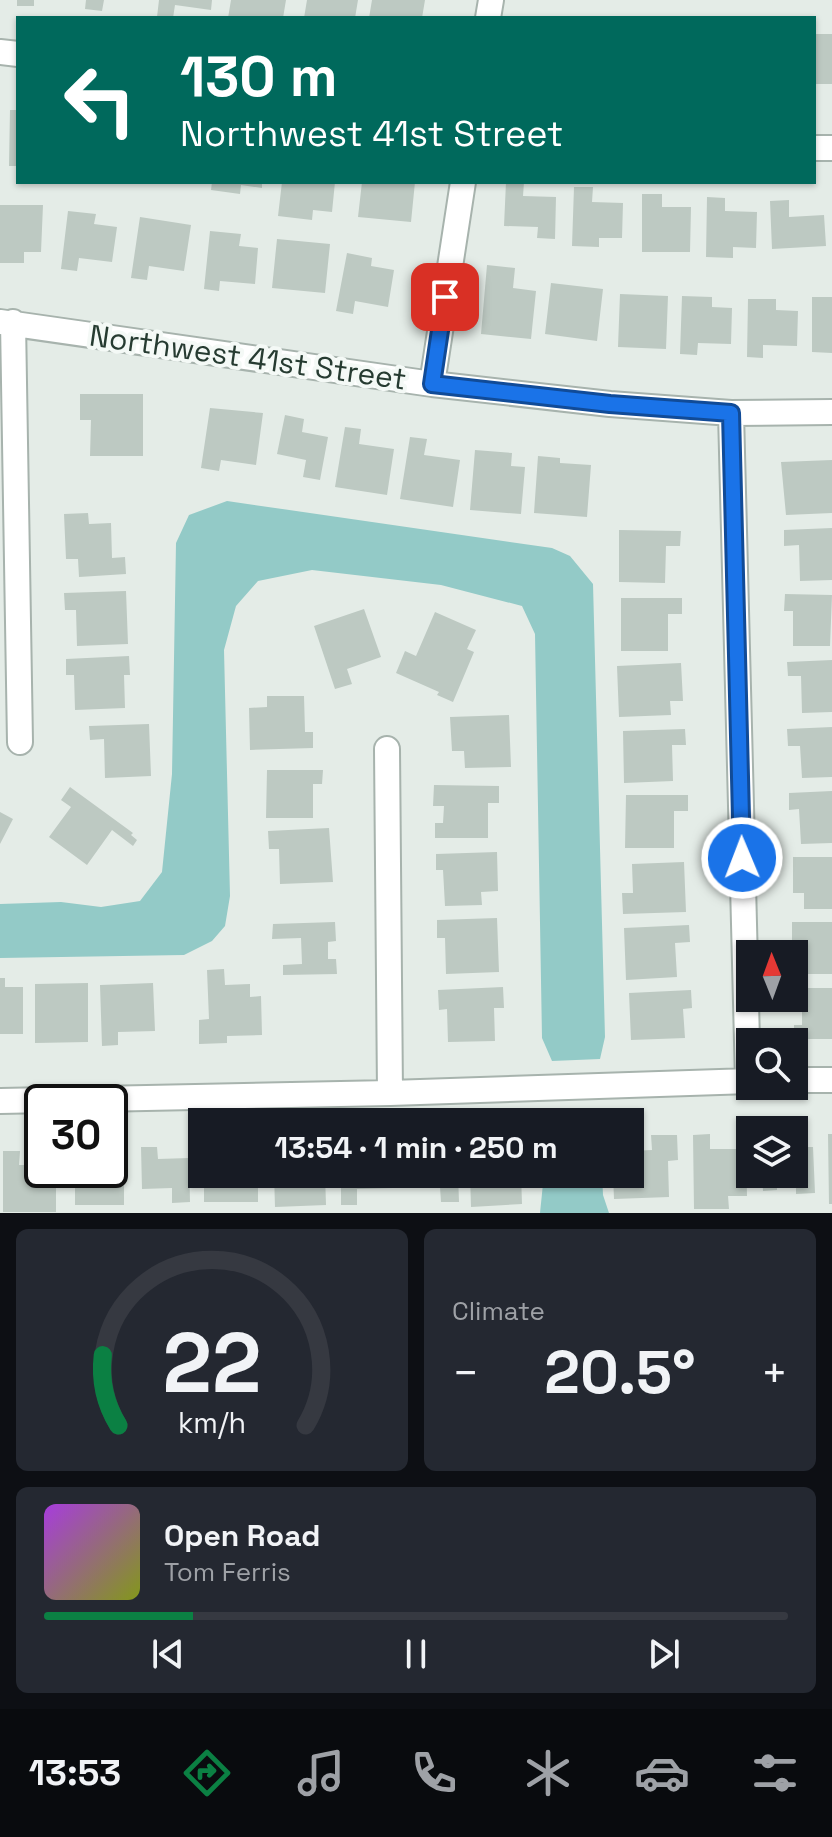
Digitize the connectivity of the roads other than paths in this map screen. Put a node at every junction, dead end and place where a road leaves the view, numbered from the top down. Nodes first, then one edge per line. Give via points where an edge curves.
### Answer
1 (463, 184) edge
2 (6, 322) edge
3 (432, 384) junction
4 (832, 412) edge
5 (731, 413) junction
6 (20, 742) dead end
7 (387, 749) dead end
8 (748, 1028) edge
9 (808, 1080) edge
10 (832, 1080) edge
11 (736, 1081) edge
12 (390, 1093) junction
13 (0, 1101) edge

1 - 3 street
2 - 3 street, Northwest 41st Street
2 - 6 street
3 - 5 street, Northwest 41st Street
4 - 5 street, Northwest 41st Street
5 - 8 street
7 - 12 street
9 - 10 street
11 - 12 street
12 - 13 street

